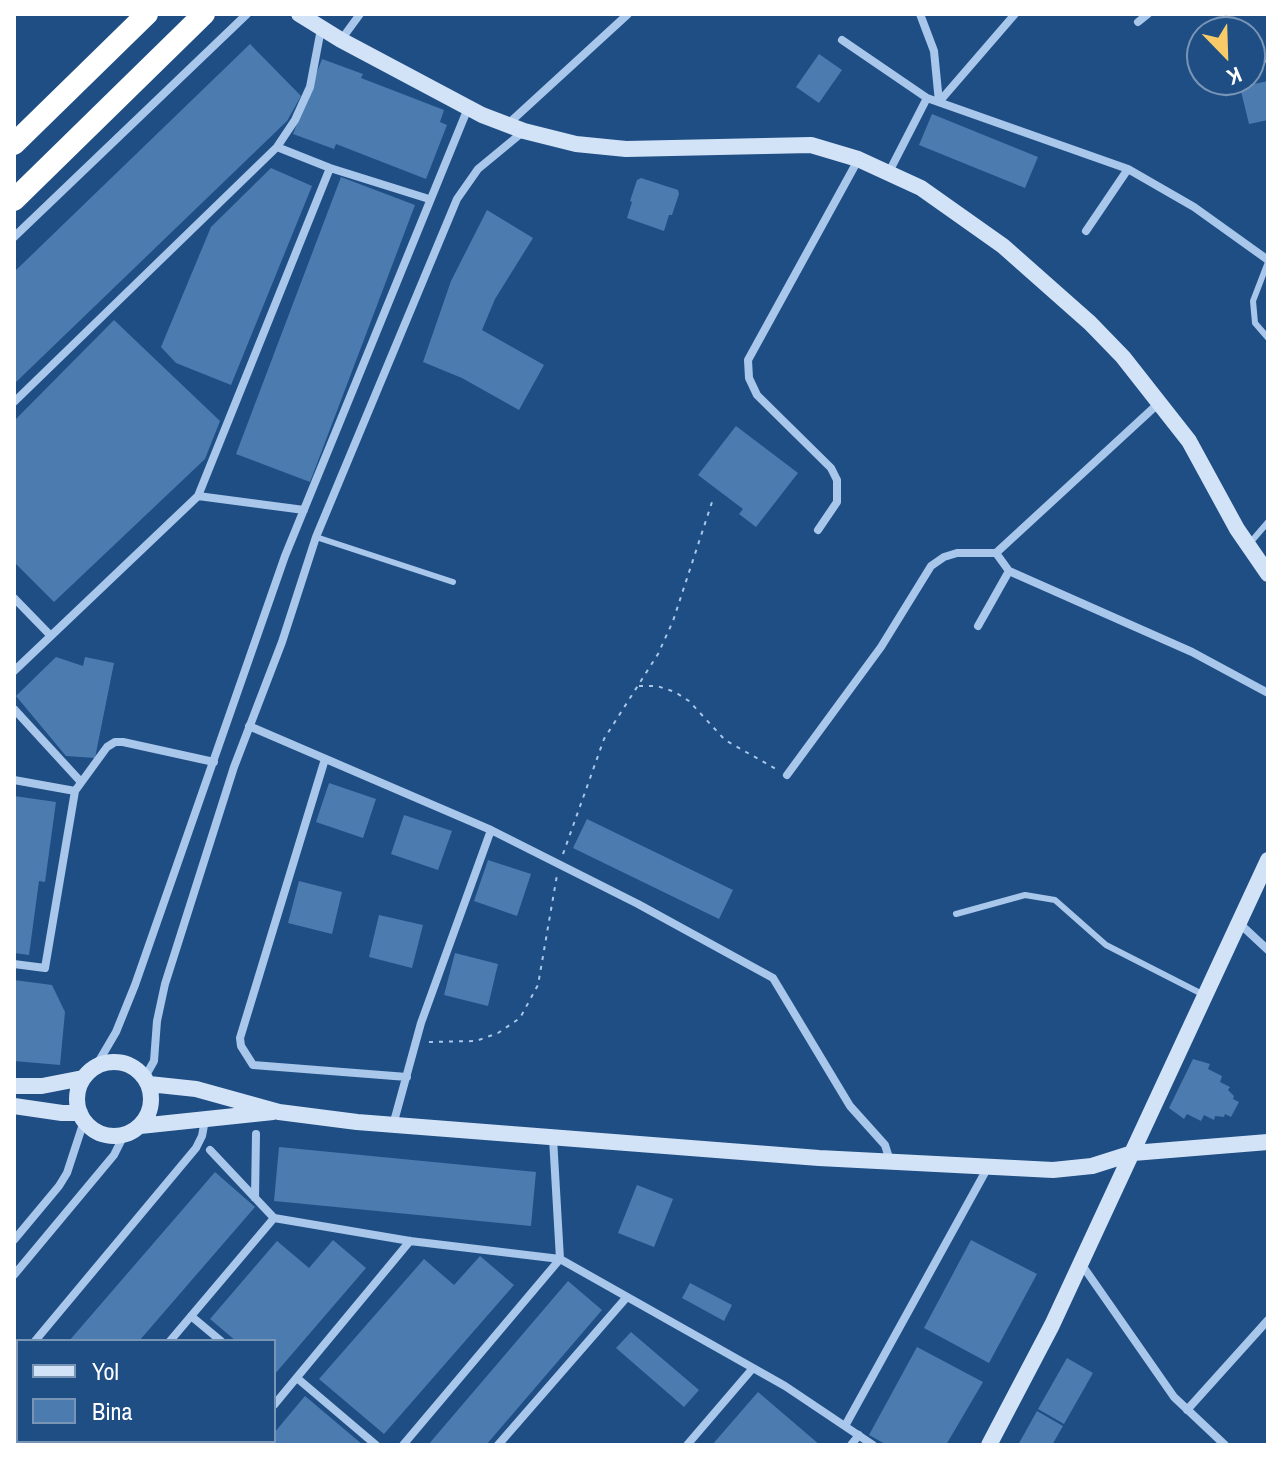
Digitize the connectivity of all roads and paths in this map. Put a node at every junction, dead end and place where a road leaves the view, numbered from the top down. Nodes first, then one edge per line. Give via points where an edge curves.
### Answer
1 (147, 14) edge
2 (204, 14) edge
3 (247, 14) edge
4 (299, 14) edge
5 (360, 14) edge
6 (920, 14) edge
7 (1015, 14) edge
8 (1148, 14) edge
9 (624, 15) edge
10 (1138, 22) dead end
11 (321, 29) junction
12 (341, 40) junction
13 (842, 40) dead end
14 (927, 98) junction
15 (939, 102) junction
16 (468, 107) junction
17 (507, 125) junction
18 (524, 131) junction
19 (14, 144) edge
20 (277, 147) junction
21 (858, 159) junction
22 (330, 168) junction
23 (1128, 169) junction
24 (889, 172) junction
25 (429, 199) junction
26 (14, 200) edge
27 (1086, 231) dead end
28 (14, 237) edge
29 (1268, 261) edge
30 (1268, 338) edge
31 (1160, 401) junction
32 (14, 402) edge
33 (198, 496) junction
34 (713, 499) dead end
35 (304, 510) junction
36 (1268, 522) edge
37 (818, 530) dead end
38 (316, 537) junction
39 (1247, 546) junction
40 (996, 553) junction
41 (1009, 571) junction
42 (1268, 574) edge
43 (453, 582) dead end
44 (14, 598) edge
45 (978, 626) dead end
46 (51, 636) junction
47 (14, 671) edge
48 (637, 686) junction
49 (1268, 693) edge
50 (14, 709) edge
51 (249, 726) junction
52 (325, 759) junction
53 (214, 762) junction
54 (787, 775) joint
55 (14, 780) edge
56 (81, 782) junction
57 (75, 791) junction
58 (491, 830) junction
59 (1268, 860) edge
60 (559, 864) junction
61 (956, 914) dead end
62 (1238, 922) junction
63 (1268, 950) edge
64 (14, 964) edge
65 (1204, 995) junction
66 (416, 1042) junction
67 (96, 1066) junction
68 (407, 1077) junction
69 (83, 1078) junction
70 (147, 1080) junction
71 (14, 1086) edge
72 (14, 1106) edge
73 (279, 1112) junction
74 (82, 1117) junction
75 (205, 1120) junction
76 (393, 1125) junction
77 (140, 1126) junction
78 (256, 1134) dead end
79 (124, 1135) junction
80 (553, 1138) junction
81 (1268, 1142) edge
82 (210, 1150) dead end
83 (1133, 1153) junction
84 (890, 1161) junction
85 (988, 1166) junction
86 (255, 1198) junction
87 (274, 1218) junction
88 (14, 1240) edge
89 (410, 1241) junction
90 (560, 1259) junction
91 (1081, 1264) junction
92 (14, 1275) edge
93 (626, 1298) junction
94 (191, 1316) junction
95 (1268, 1320) edge
96 (37, 1339) edge
97 (172, 1339) edge
98 (219, 1339) edge
99 (753, 1368) junction
100 (297, 1378) junction
101 (276, 1389) edge
102 (283, 1394) junction
103 (276, 1403) edge
104 (1187, 1410) junction
105 (845, 1426) junction
106 (859, 1435) junction
107 (376, 1445) edge
108 (403, 1445) edge
109 (498, 1445) edge
110 (687, 1445) edge
111 (851, 1445) edge
112 (873, 1445) edge
113 (989, 1445) edge
114 (1225, 1445) edge

1 - 19 highway
2 - 26 highway
3 - 28 street
4 - 11 street
5 - 12 street
6 - 15 street via 934,51
7 - 15 street
8 - 10 street
9 - 17 street
11 - 12 street
11 - 20 street via 310,87
12 - 16 street
13 - 14 street
14 - 15 street
14 - 24 street
15 - 23 street
16 - 17 street
16 - 25 street
17 - 18 street
18 - 21 street via 626,149 811,145
18 - 38 street via 478,169 457,199
20 - 22 street
20 - 32 street
21 - 24 street
21 - 37 street via 748,360 757,395 837,480 837,502
22 - 25 street
22 - 33 street
23 - 27 street
23 - 29 street via 1194,207
24 - 31 street via 938,199 1003,246 1090,323
25 - 35 street
29 - 30 lane via 1253,301 1255,323
31 - 39 street via 1203,463
31 - 40 street
33 - 35 street
33 - 46 street
34 - 48 path via 673,621
35 - 53 street
36 - 39 lane
38 - 43 lane
38 - 51 street
39 - 42 street
40 - 41 street
40 - 54 street via 957,553 931,566 881,647
41 - 45 street
41 - 49 street via 1192,652
44 - 46 street
46 - 47 street
48 - 54 path via 675,692 725,740
48 - 60 path via 604,739
50 - 56 street
51 - 52 street
51 - 70 street via 165,984
52 - 58 street
52 - 68 street via 241,1046 253,1065
53 - 56 street via 119,741 107,747
53 - 67 street via 135,985
55 - 57 street
56 - 57 street
57 - 64 street via 45,968
58 - 60 street
58 - 66 street
59 - 62 street
60 - 66 path via 538,985 520,1018 476,1041
60 - 84 street via 773,978 850,1106 885,1145
61 - 65 lane via 1025,895 1055,900 1106,945
62 - 63 street
62 - 65 street
65 - 83 street
66 - 68 street
67 - 69 street
67 - 70 street via 123,1062
68 - 76 street
69 - 71 street
69 - 74 street via 77,1095
70 - 73 street
70 - 77 street via 152,1102
72 - 74 street
73 - 75 street
73 - 76 street
74 - 79 street via 98,1132
74 - 88 street via 67,1173
75 - 77 street
75 - 96 street via 196,1148
76 - 80 street
77 - 79 street
78 - 86 street
79 - 92 street via 114,1155
80 - 84 street
80 - 90 street
81 - 83 street
82 - 86 street
83 - 85 street via 1066,1170
83 - 91 street
84 - 85 street
85 - 105 street
86 - 87 street
87 - 89 street
87 - 94 street
89 - 90 street
89 - 100 street
90 - 93 street
90 - 108 street
91 - 104 street
91 - 113 street
93 - 99 street
93 - 109 street
94 - 97 street
94 - 98 street
95 - 104 street
99 - 105 street
99 - 110 street
100 - 102 street
100 - 107 street
101 - 102 street
102 - 103 street
104 - 114 street
105 - 106 street
106 - 111 street
106 - 112 street

